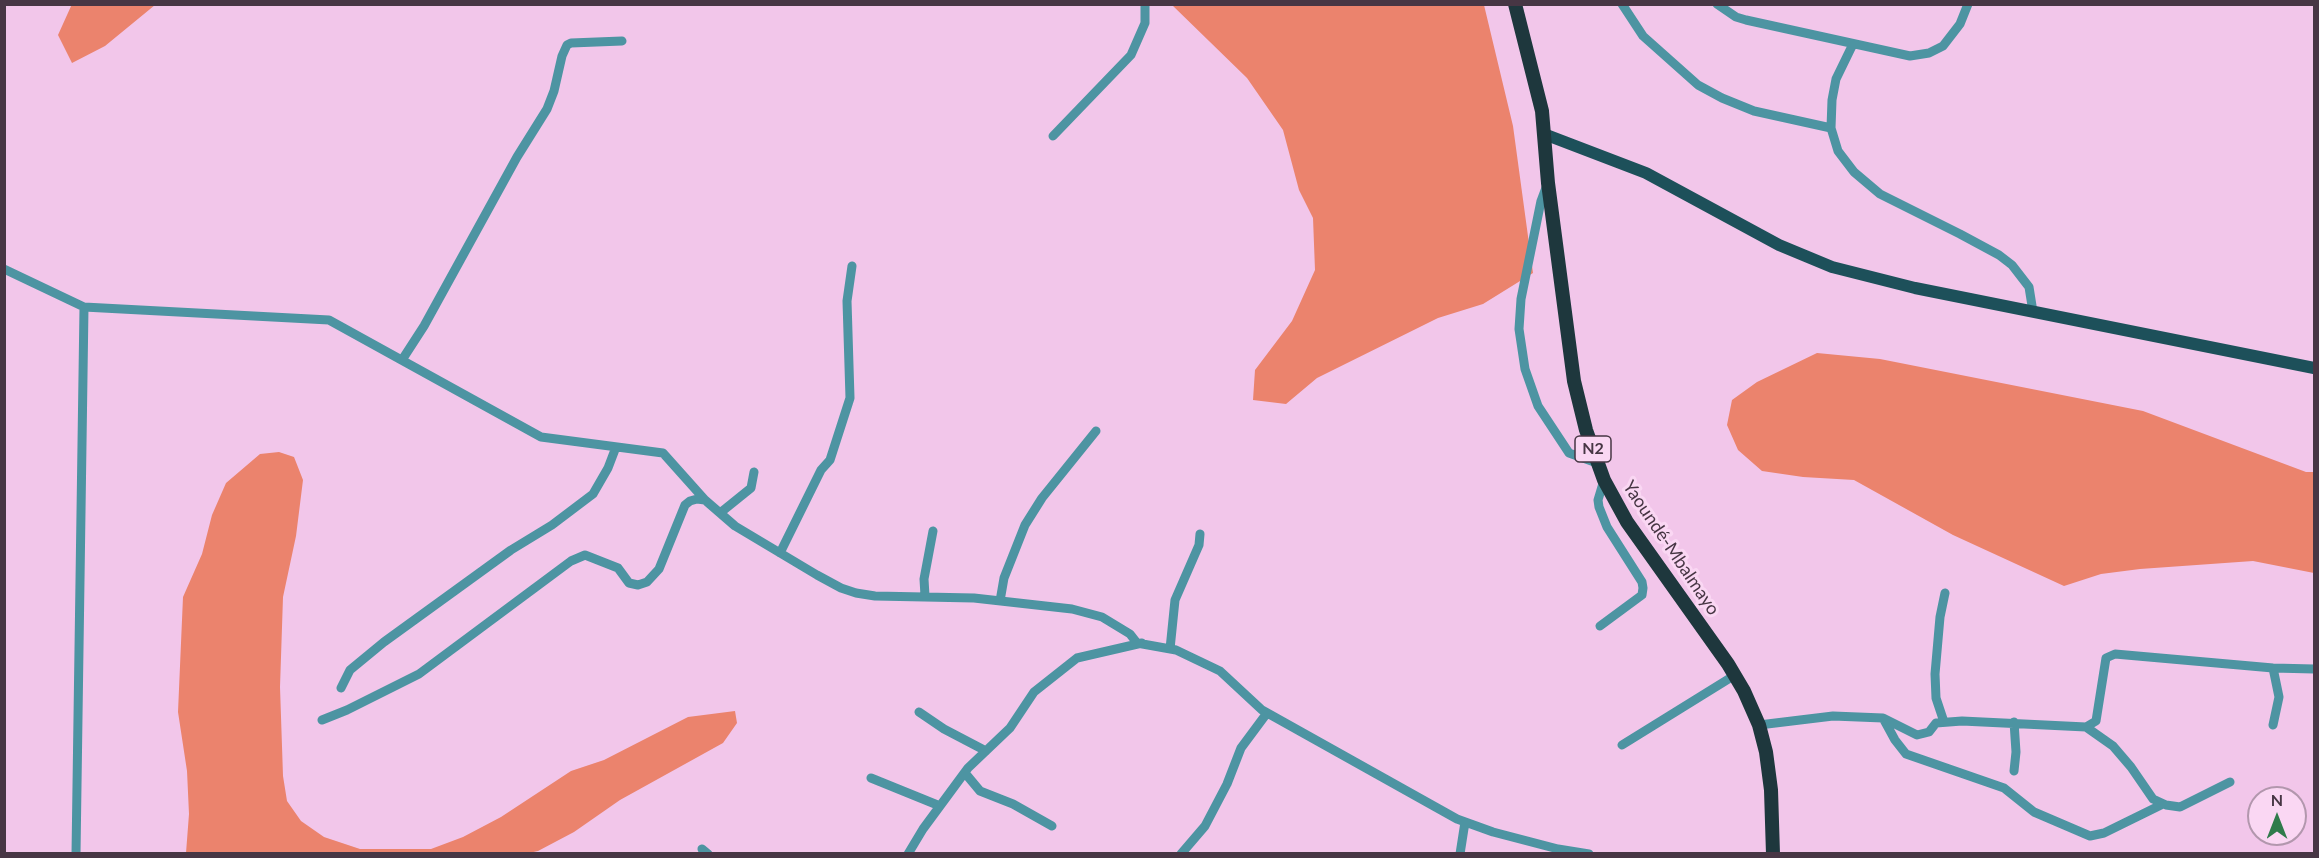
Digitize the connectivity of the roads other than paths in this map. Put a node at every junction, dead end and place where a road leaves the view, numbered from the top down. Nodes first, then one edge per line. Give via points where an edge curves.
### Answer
1 (1145, 4) edge
2 (1515, 4) edge
3 (1622, 4) edge
4 (1717, 4) edge
5 (1968, 4) edge
6 (622, 41) dead end
7 (1853, 44) junction
8 (1831, 128) junction
9 (1544, 134) junction
10 (1053, 136) dead end
11 (1548, 183) junction
12 (852, 266) dead end
13 (4, 269) edge
14 (84, 307) junction
15 (2033, 312) junction
16 (402, 360) junction
17 (2314, 369) edge
18 (1096, 431) dead end
19 (616, 447) junction
20 (1597, 463) junction
21 (754, 472) dead end
22 (1604, 480) junction
23 (705, 501) junction
24 (720, 513) junction
25 (933, 531) dead end
26 (1200, 534) dead end
27 (780, 553) junction
28 (1945, 593) dead end
29 (925, 596) junction
30 (1000, 601) junction
31 (1600, 626) dead end
32 (1142, 643) junction
33 (1170, 649) junction
34 (2273, 668) junction
35 (2314, 669) edge
36 (1735, 675) junction
37 (341, 688) dead end
38 (919, 712) dead end
39 (1267, 713) junction
40 (1883, 718) junction
41 (322, 720) dead end
42 (1944, 722) junction
43 (2014, 722) junction
44 (1759, 725) junction
45 (2273, 725) dead end
46 (2086, 727) junction
47 (1622, 745) dead end
48 (986, 750) junction
49 (2014, 771) dead end
50 (965, 773) junction
51 (871, 778) dead end
52 (2230, 782) dead end
53 (2163, 804) junction
54 (940, 806) junction
55 (1465, 822) junction
56 (1052, 826) dead end
57 (76, 854) edge
58 (908, 854) edge
59 (1181, 854) edge
60 (1460, 854) edge
61 (1589, 854) edge
62 (1773, 854) edge

1 - 10 street via 1145,23 1131,55
2 - 9 highway, Yaoundé-Mbalmayo / N2 via 1538,87
3 - 8 street via 1643,36 1709,91 1754,111
4 - 7 street via 1736,17
5 - 7 street via 1948,42 1929,53 1900,55
6 - 16 street via 567,45 547,110
7 - 8 street via 1836,79
8 - 15 street via 1838,151 1866,185 2012,265 2029,287
9 - 11 highway, Yaoundé-Mbalmayo / N2
9 - 15 main road via 1646,173 1779,245 1832,267 1885,282
11 - 20 highway, Yaoundé-Mbalmayo / N2 via 1574,381
11 - 20 street via 1521,299 1519,329 1525,369 1538,406 1569,453
12 - 27 street via 847,301 850,398 830,460
13 - 14 street
14 - 16 street via 329,320
14 - 57 street
15 - 17 main road
16 - 19 street via 541,437
18 - 30 street via 1025,525 1004,578
19 - 23 street via 663,453
19 - 37 street via 593,494 384,642 350,670
20 - 22 highway, Yaoundé-Mbalmayo / N2
21 - 24 street via 751,488
22 - 31 street via 1599,507 1643,588 1642,595
22 - 36 highway, Yaoundé-Mbalmayo / N2 via 1628,522
23 - 24 street
23 - 41 street via 690,501 685,506 659,568 647,582 629,583 618,568 585,555 571,561 419,675
24 - 27 street
25 - 29 street via 924,579
26 - 33 street via 1175,600
27 - 29 street via 856,593
28 - 42 street via 1935,674 1936,698
29 - 30 street
30 - 32 street via 1072,609 1102,617
32 - 33 street
32 - 48 street via 1077,658 1034,692 1010,728
33 - 39 street via 1220,671
34 - 35 street
34 - 45 street via 2279,697
34 - 46 street via 2115,654 2106,658 2096,721
36 - 44 highway, Yaoundé-Mbalmayo / N2
36 - 47 street
38 - 48 street
39 - 55 street
39 - 59 street via 1241,748 1205,826
40 - 42 street via 1917,735
40 - 44 street via 1833,716
40 - 53 street via 1906,754 2004,788 2034,812 2090,836
42 - 43 street
43 - 46 street
43 - 49 street
44 - 62 highway, Yaoundé-Mbalmayo / N2 via 1771,790
46 - 53 street via 2113,746 2153,799
48 - 50 street
50 - 54 street
50 - 56 street via 980,790
51 - 54 street
52 - 53 street via 2180,807
54 - 58 street
55 - 60 street
55 - 61 street

